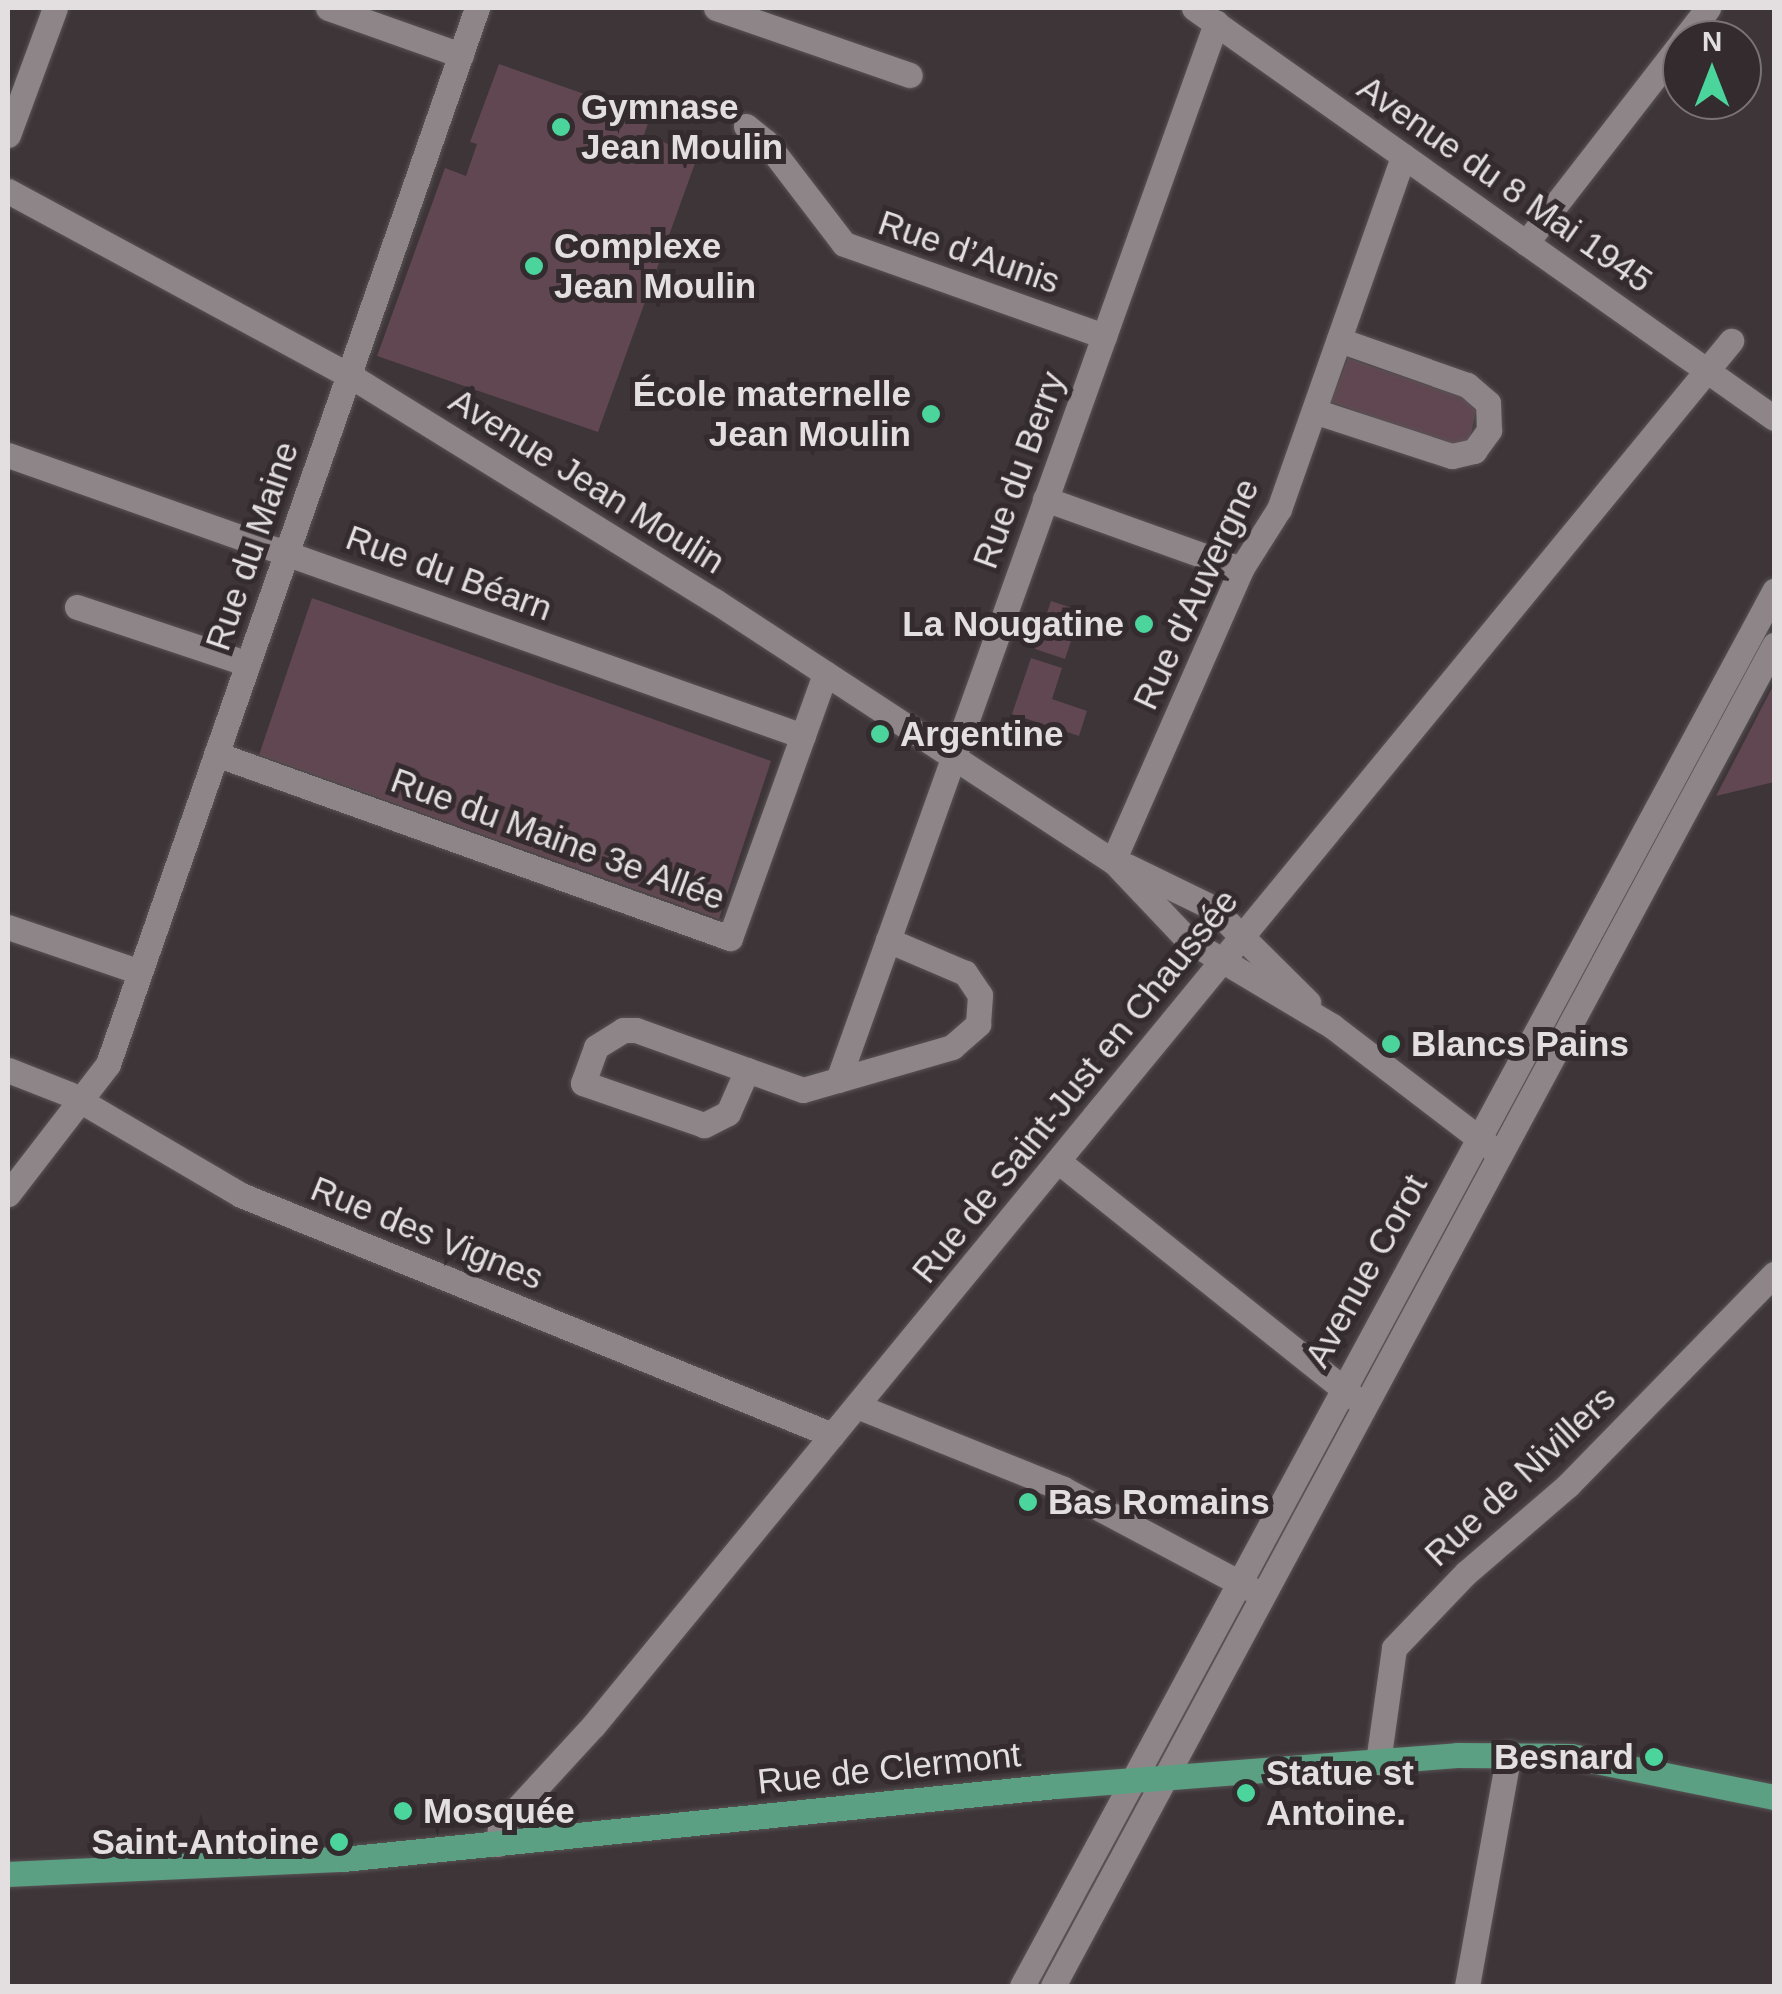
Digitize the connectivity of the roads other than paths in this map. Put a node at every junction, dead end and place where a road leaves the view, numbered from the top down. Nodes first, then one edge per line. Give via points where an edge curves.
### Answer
1 (55, 8) edge
2 (328, 8) edge
3 (477, 8) edge
4 (716, 8) edge
5 (1194, 8) edge
6 (1216, 23) junction
7 (461, 55) junction
8 (1662, 68) edge
9 (910, 75) dead end
10 (746, 126) dead end
11 (8, 134) edge
12 (1403, 156) junction
13 (8, 191) edge
14 (1526, 242) junction
15 (1104, 336) junction
16 (1339, 340) junction
17 (1731, 341) dead end
18 (1708, 372) junction
19 (348, 376) junction
20 (1314, 410) junction
21 (1774, 418) edge
22 (8, 455) edge
23 (1046, 499) junction
24 (287, 553) junction
25 (1241, 569) junction
26 (1774, 591) edge
27 (78, 606) dead end
28 (1774, 645) edge
29 (248, 664) junction
30 (825, 674) junction
31 (803, 736) junction
32 (216, 754) junction
33 (953, 756) junction
34 (1113, 860) junction
35 (8, 927) edge
36 (1243, 937) junction
37 (888, 940) junction
38 (1222, 962) junction
39 (140, 972) junction
40 (1332, 1026) junction
41 (8, 1070) edge
42 (747, 1070) junction
43 (838, 1080) junction
44 (84, 1103) junction
45 (1488, 1145) junction
46 (1058, 1162) junction
47 (8, 1194) edge
48 (1774, 1274) edge
49 (1342, 1388) junction
50 (1363, 1404) junction
51 (857, 1406) junction
52 (832, 1435) junction
53 (1237, 1582) junction
54 (1261, 1594) junction
55 (1508, 1753) junction
56 (1378, 1762) junction
57 (1161, 1779) junction
58 (1129, 1781) junction
59 (1774, 1797) edge
60 (498, 1844) junction
61 (8, 1874) edge
62 (1022, 1986) edge
63 (1053, 1986) edge
64 (1467, 1986) edge

1 - 11 street
2 - 7 street
3 - 7 street, Rue du Maine
4 - 9 street
5 - 6 street, Avenue du 8 Mai 1945
6 - 12 street, Avenue du 8 Mai 1945
6 - 15 street, Rue du Berry
7 - 19 street, Rue du Maine
8 - 14 street
10 - 15 street, Rue d’Aunis via 766,142 844,244
12 - 14 street, Avenue du 8 Mai 1945
12 - 16 street, Rue d'Auvergne
13 - 19 street, Avenue Jean Moulin
14 - 18 street, Avenue du 8 Mai 1945
15 - 23 street, Rue du Berry
16 - 20 street, Rue d'Auvergne
16 - 20 street via 1467,385 1488,403 1490,430 1474,451 1452,456
17 - 18 street, Rue de Saint-Just en Chaussée
18 - 21 street, Avenue du 8 Mai 1945
18 - 36 street, Rue de Saint-Just en Chaussée
19 - 24 street, Rue du Maine
19 - 30 street, Avenue Jean Moulin
20 - 25 street, Rue d'Auvergne via 1278,509
22 - 24 street, Rue du Béarn
23 - 25 street
23 - 33 street, Rue du Berry
24 - 29 street, Rue du Maine
24 - 31 street, Rue du Béarn
25 - 34 street, Rue d'Auvergne
26 - 45 street, Avenue Corot
27 - 29 street
28 - 45 street, Avenue Corot
29 - 32 street, Rue du Maine
30 - 31 street
30 - 33 street, Avenue Jean Moulin
31 - 32 street, Rue du Maine 3e Allée via 730,938
32 - 39 street, Rue du Maine
33 - 34 street, Avenue Jean Moulin
33 - 37 street, Rue du Berry
34 - 36 street, Avenue Jean Moulin via 1196,898
34 - 38 street, Avenue Jean Moulin via 1188,940
35 - 39 street
36 - 38 street, Rue de Saint-Just en Chaussée
36 - 40 street, Avenue Jean Moulin
37 - 43 street, Rue du Berry
37 - 43 street via 965,973 980,995 978,1024 952,1047
38 - 40 street, Avenue Jean Moulin
38 - 46 street, Rue de Saint-Just en Chaussée
39 - 44 street, Rue du Maine via 108,1064
40 - 45 street
41 - 44 street, Rue des Vignes
42 - 42 street via 728,1113 704,1125 583,1083 596,1048 624,1030
42 - 43 street via 803,1090
44 - 47 street, Rue du Maine
44 - 52 street, Rue des Vignes via 241,1195
45 - 49 street, Avenue Corot
45 - 50 street, Avenue Corot
46 - 49 street
46 - 51 street, Rue de Saint-Just en Chaussée
48 - 56 street, Rue de Nivillers via 1568,1485 1394,1648
49 - 50 street
49 - 53 street, Avenue Corot
50 - 54 street, Avenue Corot
51 - 52 street, Rue de Saint-Just en Chaussée
51 - 53 street via 1063,1489
52 - 60 street, Rue de Saint-Just en Chaussée via 594,1726 500,1827
53 - 54 street
53 - 58 street, Avenue Corot
54 - 57 street, Avenue Corot
55 - 56 main road, Rue de Clermont
55 - 59 main road, Rue de Clermont via 1571,1756
55 - 64 street
56 - 57 main road, Rue de Clermont
57 - 58 main road, Rue de Clermont
57 - 63 street, Avenue Corot
58 - 60 main road, Rue de Clermont
58 - 62 street, Avenue Corot
60 - 61 main road, Rue de Clermont via 215,1869

